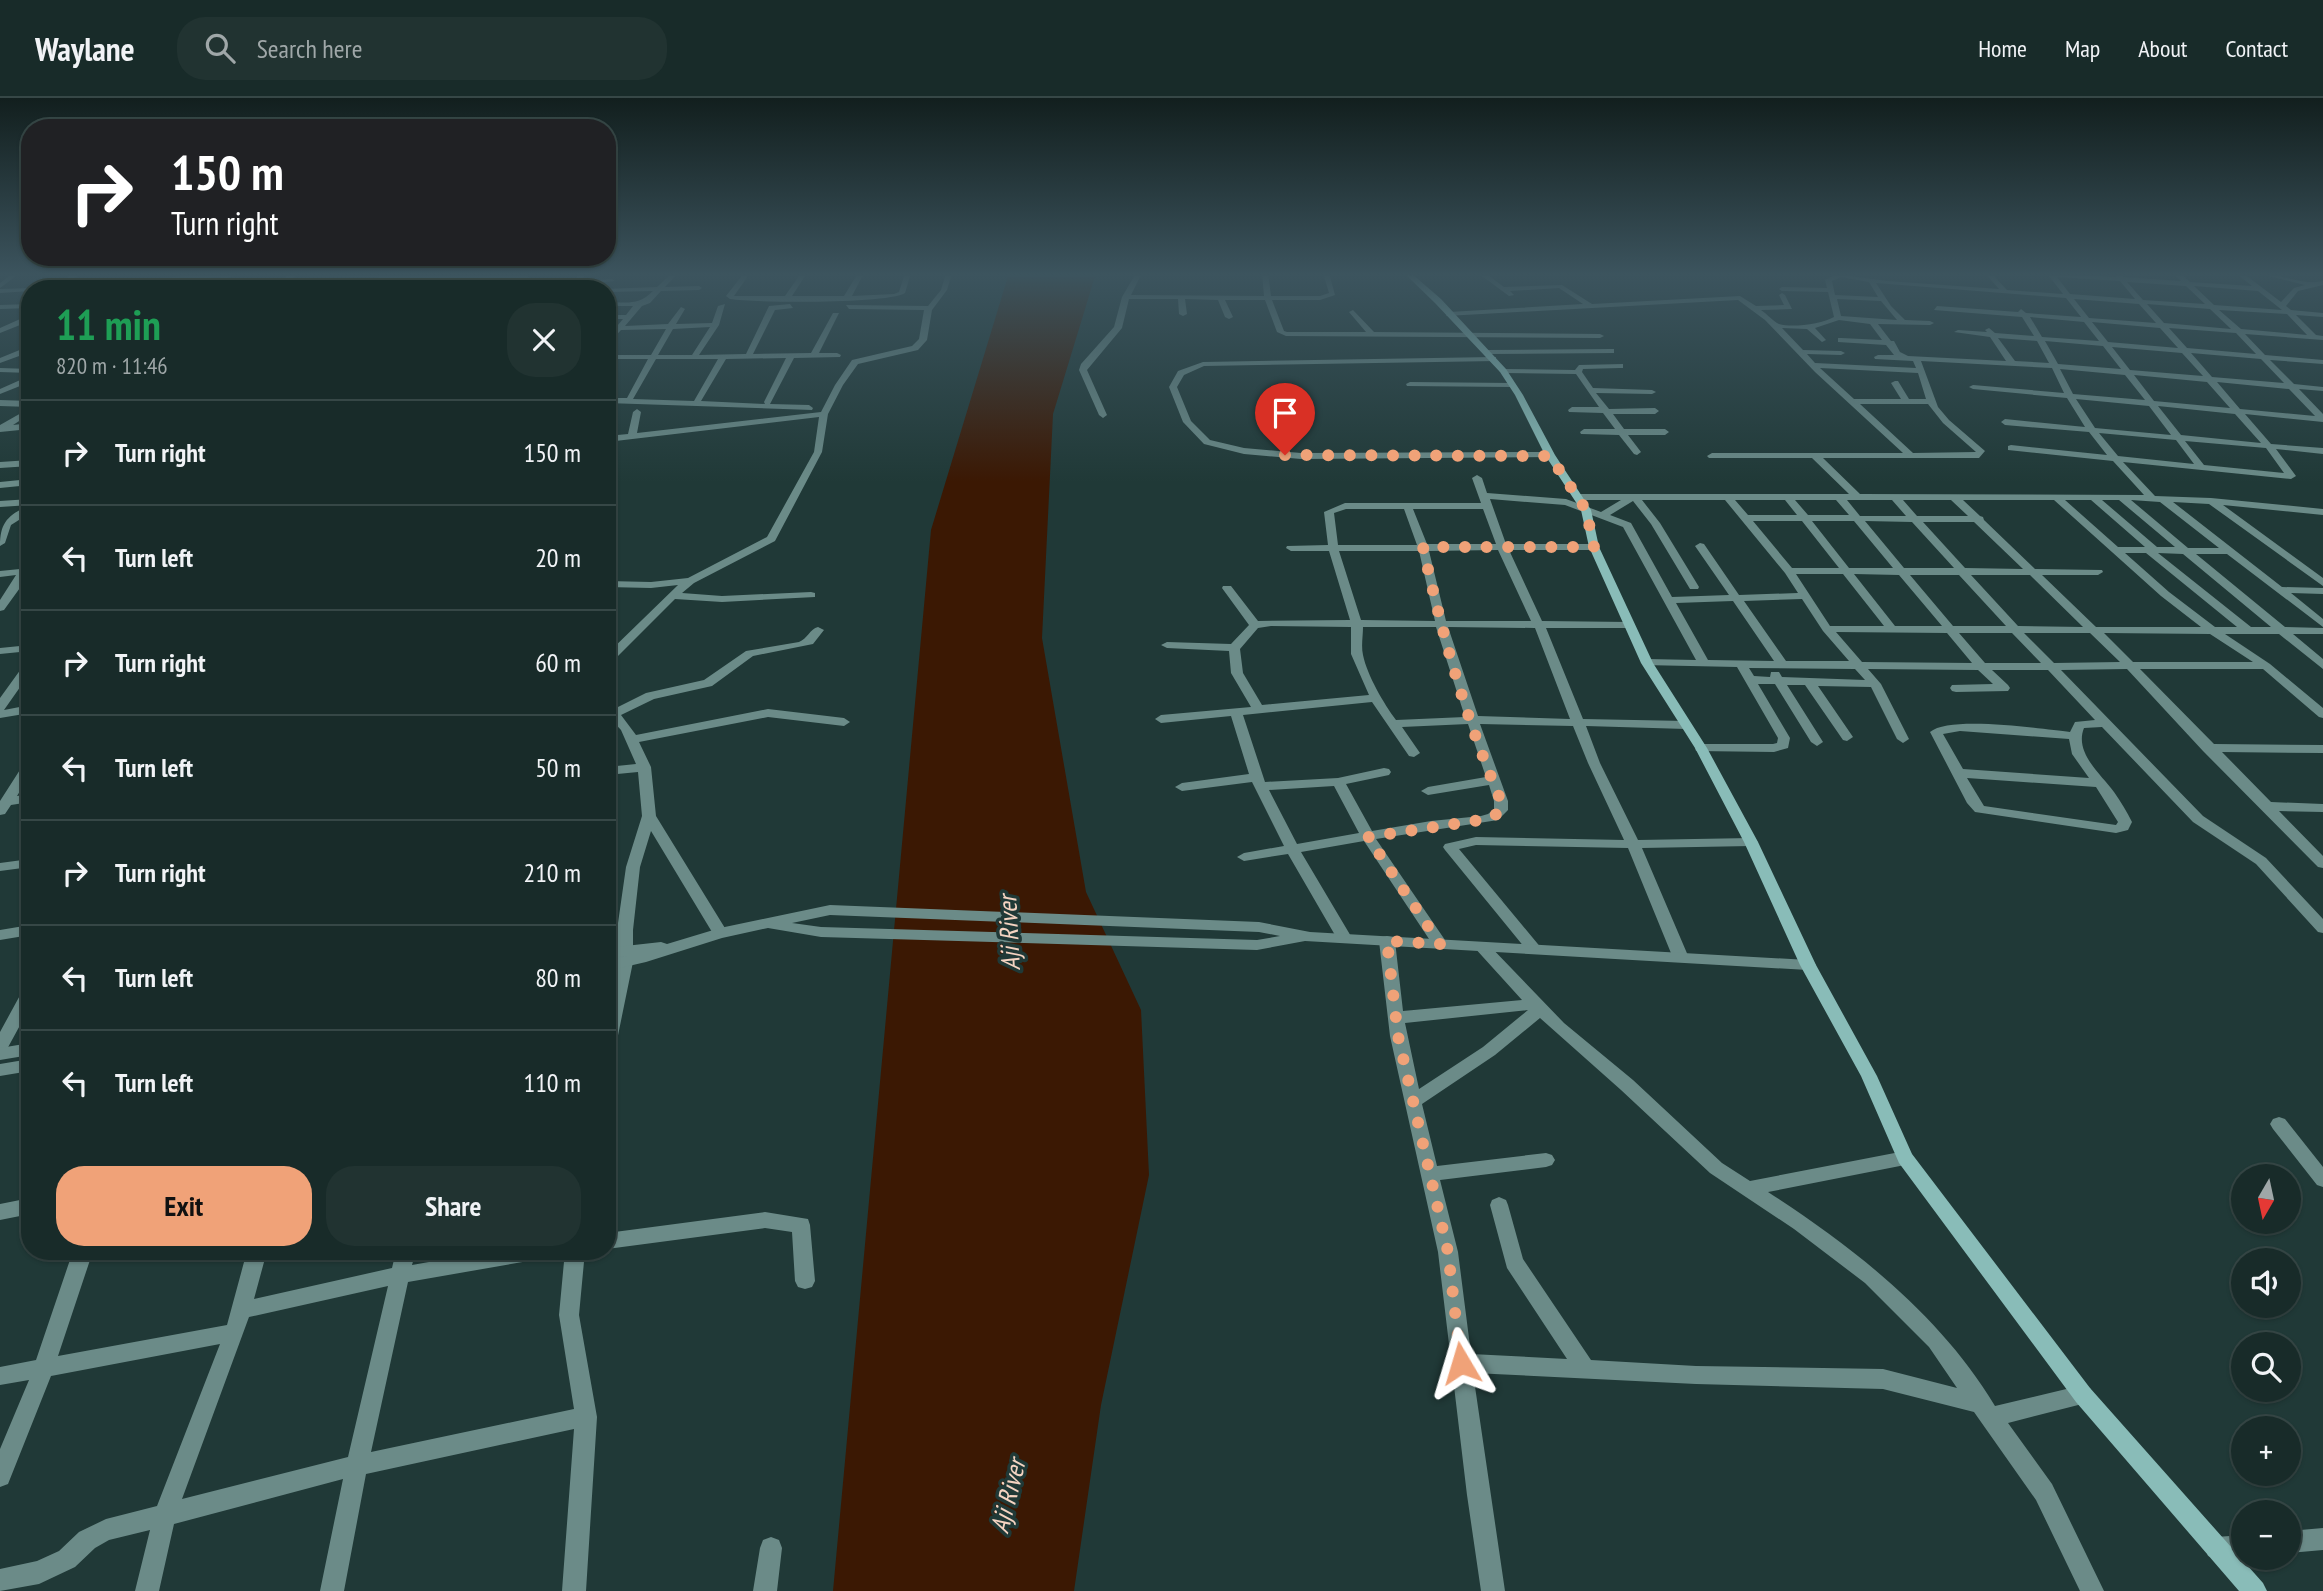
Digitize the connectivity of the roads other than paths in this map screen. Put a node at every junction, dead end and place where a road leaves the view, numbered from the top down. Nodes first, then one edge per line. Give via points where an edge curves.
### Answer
1 (663, 343) edge
2 (704, 343) edge
3 (755, 343) edge
4 (820, 343) edge
5 (920, 343) edge
6 (1105, 343) edge
7 (1477, 343) edge
8 (1791, 343) edge
9 (1883, 343) edge
10 (1891, 343) joint
11 (1997, 343) edge
12 (2041, 343) edge
13 (2081, 343) edge
14 (2177, 343) edge
15 (2248, 343) edge
16 (2108, 345) junction
17 (0, 349) edge
18 (21, 349) edge
19 (2184, 350) junction
20 (1611, 351) dead end
21 (21, 352) edge
22 (1800, 352) junction
23 (1841, 353) dead end
24 (837, 355) dead end
25 (748, 356) junction
26 (791, 356) junction
27 (813, 356) junction
28 (1490, 356) junction
29 (2260, 356) junction
30 (654, 357) junction
31 (694, 357) junction
32 (723, 357) junction
33 (1878, 357) dead end
34 (616, 358) edge
35 (1911, 358) junction
36 (0, 361) edge
37 (2323, 362) edge
38 (2012, 363) junction
39 (1813, 365) junction
40 (1620, 366) dead end
41 (2058, 367) junction
42 (0, 370) edge
43 (21, 371) edge
44 (1503, 371) junction
45 (1922, 371) junction
46 (1578, 372) junction
47 (2129, 373) junction
48 (2211, 380) junction
49 (21, 383) edge
50 (1895, 383) dead end
51 (1410, 384) dead end
52 (1512, 385) junction
53 (2290, 386) junction
54 (1973, 387) dead end
55 (2323, 389) edge
56 (1590, 390) junction
57 (0, 392) edge
58 (1652, 392) dead end
59 (2070, 396) junction
60 (630, 397) dead end
61 (616, 400) edge
62 (698, 400) dead end
63 (1853, 401) junction
64 (1906, 401) junction
65 (768, 402) dead end
66 (1931, 402) junction
67 (0, 403) edge
68 (2150, 403) junction
69 (21, 404) edge
70 (1572, 410) dead end
71 (825, 411) junction
72 (1606, 411) junction
73 (1655, 411) dead end
74 (2236, 411) junction
75 (637, 412) dead end
76 (1103, 415) dead end
77 (21, 416) edge
78 (2323, 419) edge
79 (2005, 422) dead end
80 (21, 427) edge
81 (0, 429) edge
82 (2092, 430) junction
83 (1584, 432) dead end
84 (1622, 432) junction
85 (1665, 432) dead end
86 (632, 436) junction
87 (616, 438) edge
88 (2178, 438) junction
89 (2268, 446) junction
90 (2011, 448) dead end
91 (2323, 451) edge
92 (1637, 452) dead end
93 (1712, 456) dead end
94 (1912, 456) junction
95 (1815, 457) junction
96 (2114, 458) junction
97 (1553, 459) junction
98 (21, 464) edge
99 (0, 465) edge
100 (2201, 467) junction
101 (1477, 478) dead end
102 (21, 483) edge
103 (0, 485) edge
104 (1634, 496) junction
105 (1727, 496) junction
106 (1788, 496) junction
107 (1894, 496) junction
108 (1839, 497) junction
109 (1857, 497) junction
110 (1954, 497) junction
111 (2056, 497) junction
112 (2093, 497) junction
113 (2121, 497) junction
114 (2157, 498) junction
115 (1485, 501) junction
116 (2211, 501) junction
117 (21, 503) edge
118 (0, 504) edge
119 (1407, 505) junction
120 (1589, 508) junction
121 (2310, 510) junction
122 (2323, 512) edge
123 (21, 514) edge
124 (1745, 518) junction
125 (1806, 518) junction
126 (1858, 518) junction
127 (1913, 518) junction
128 (1980, 519) junction
129 (2323, 519) edge
130 (0, 543) edge
131 (1700, 546) dead end
132 (1423, 547) junction
133 (1502, 547) junction
134 (1594, 547) junction
135 (1290, 548) dead end
136 (1333, 548) junction
137 (2115, 550) junction
138 (2152, 551) junction
139 (2183, 551) junction
140 (2231, 551) junction
141 (21, 570) edge
142 (1788, 571) junction
143 (1903, 571) junction
144 (1962, 571) junction
145 (2305, 571) junction
146 (2323, 571) edge
147 (1846, 572) junction
148 (2031, 572) junction
149 (2098, 572) dead end
150 (0, 575) edge
151 (21, 578) edge
152 (690, 581) junction
153 (2323, 583) edge
154 (616, 584) edge
155 (1694, 587) dead end
156 (1227, 588) dead end
157 (2282, 590) junction
158 (2323, 591) edge
159 (811, 595) dead end
160 (674, 596) junction
161 (1804, 596) junction
162 (1669, 600) junction
163 (1737, 600) junction
164 (0, 608) edge
165 (1357, 624) junction
166 (1441, 624) junction
167 (2323, 624) edge
168 (1255, 625) junction
169 (1629, 625) junction
170 (1540, 626) junction
171 (1827, 629) junction
172 (1892, 629) junction
173 (2281, 629) junction
174 (818, 630) dead end
175 (1951, 630) junction
176 (2015, 630) junction
177 (2093, 630) junction
178 (2247, 630) junction
179 (2213, 631) junction
180 (2323, 631) edge
181 (1167, 645) dead end
182 (1234, 648) junction
183 (21, 649) edge
184 (0, 651) edge
185 (616, 652) edge
186 (1647, 663) junction
187 (1704, 664) junction
188 (1741, 664) junction
189 (1769, 665) junction
190 (1783, 665) junction
191 (1859, 665) junction
192 (2130, 665) junction
193 (2323, 665) edge
194 (1981, 666) junction
195 (2266, 666) junction
196 (2052, 667) junction
197 (21, 677) edge
198 (1752, 680) junction
199 (1778, 681) junction
200 (1809, 682) junction
201 (1875, 684) junction
202 (1956, 688) dead end
203 (1376, 698) junction
204 (0, 707) edge
205 (616, 709) edge
206 (21, 710) edge
207 (1259, 710) junction
208 (1236, 712) junction
209 (0, 713) edge
210 (2323, 714) edge
211 (616, 718) edge
212 (1161, 719) dead end
213 (1471, 720) junction
214 (1577, 721) junction
215 (844, 722) dead end
216 (2107, 723) junction
217 (1392, 724) junction
218 (1686, 725) junction
219 (2075, 736) junction
220 (1847, 737) dead end
221 (1903, 739) dead end
222 (631, 740) junction
223 (1817, 742) dead end
224 (1701, 748) junction
225 (2208, 748) junction
226 (2323, 749) edge
227 (1415, 752) dead end
228 (644, 767) junction
229 (616, 770) edge
230 (1384, 772) dead end
231 (1958, 773) junction
232 (21, 779) edge
233 (1492, 780) junction
234 (1258, 781) junction
235 (1338, 782) junction
236 (2099, 783) junction
237 (1182, 787) dead end
238 (1428, 791) dead end
239 (21, 801) edge
240 (4, 806) edge
241 (2265, 806) junction
242 (2323, 808) edge
243 (649, 816) junction
244 (1431, 825) junction
245 (1368, 837) junction
246 (1751, 842) junction
247 (1633, 844) junction
248 (1450, 847) junction
249 (1292, 848) junction
250 (1244, 857) dead end
251 (21, 864) edge
252 (2323, 864) edge
253 (0, 867) edge
254 (764, 923) junction
255 (2323, 928) edge
256 (21, 932) edge
257 (720, 933) junction
258 (0, 935) edge
259 (1310, 936) junction
260 (1344, 938) junction
261 (1387, 941) junction
262 (1440, 944) junction
263 (1481, 946) junction
264 (1534, 949) junction
265 (616, 954) edge
266 (625, 956) junction
267 (1681, 958) junction
268 (616, 961) edge
269 (1808, 965) junction
270 (616, 1003) edge
271 (1537, 1006) junction
272 (21, 1008) edge
273 (1396, 1018) junction
274 (0, 1046) edge
275 (21, 1050) edge
276 (0, 1054) edge
277 (21, 1066) edge
278 (0, 1070) edge
279 (1413, 1101) junction
280 (2279, 1124) dead end
281 (1905, 1158) junction
282 (1546, 1160) dead end
283 (1430, 1174) junction
284 (2323, 1180) edge
285 (1748, 1189) junction
286 (1499, 1205) dead end
287 (21, 1208) edge
288 (0, 1212) edge
289 (616, 1240) edge
290 (80, 1260) edge
291 (255, 1260) edge
292 (404, 1260) edge
293 (488, 1260) edge
294 (574, 1260) edge
295 (400, 1275) junction
296 (805, 1281) dead end
297 (242, 1310) junction
298 (235, 1332) junction
299 (1461, 1363) junction
300 (44, 1368) junction
301 (1585, 1369) junction
302 (0, 1377) edge
303 (2083, 1395) junction
304 (1988, 1411) junction
305 (586, 1418) junction
306 (358, 1465) junction
307 (0, 1476) edge
308 (165, 1515) junction
309 (2323, 1539) edge
310 (2301, 1541) edge
311 (2231, 1547) edge
312 (771, 1548) dead end
313 (2216, 1548) junction
314 (0, 1581) edge
315 (147, 1591) edge
316 (332, 1591) edge
317 (574, 1591) edge
318 (765, 1591) edge
319 (1493, 1591) edge
320 (2092, 1591) edge
321 (2255, 1591) edge

1 - 30 street
2 - 31 street
3 - 25 street
4 - 27 street
5 - 71 street via 915,348 855,362
6 - 76 street via 1083,370
7 - 28 main road
8 - 22 street
9 - 10 street
10 - 35 street via 1897,354
11 - 38 street
12 - 41 street
13 - 16 street
14 - 19 street
15 - 29 street
16 - 19 street
16 - 47 street
17 - 18 street
19 - 29 street
19 - 48 street
20 - 28 street
21 - 36 street
22 - 23 street
22 - 39 street
24 - 27 street
25 - 26 street
25 - 32 street
26 - 27 street
26 - 65 street
28 - 44 main road
28 - 97 street via 1209,363 1181,373 1173,387 1187,422 1206,442 1244,452
29 - 37 street
29 - 53 street
30 - 31 street
30 - 34 street
30 - 60 street
31 - 32 street
32 - 62 street
33 - 35 street
35 - 38 street
35 - 45 street
38 - 41 street
39 - 45 street
39 - 63 street
40 - 46 street via 1579,367
41 - 47 street
41 - 59 street
42 - 43 street
44 - 46 street
44 - 52 main road
45 - 66 street
46 - 56 street
47 - 48 street
47 - 68 street
48 - 53 street
48 - 74 street
49 - 57 street
50 - 64 street
51 - 52 street
52 - 97 main road
53 - 55 street
53 - 78 street
54 - 59 street
56 - 58 street
56 - 72 street
59 - 68 street
59 - 82 street
61 - 71 street
63 - 64 street
63 - 94 street
64 - 66 street
66 - 94 street via 1981,453
67 - 69 street
68 - 74 street
68 - 88 street
70 - 72 street
71 - 86 street
71 - 152 street via 818,452 771,540
72 - 73 street
72 - 84 street
74 - 78 street
74 - 89 street
75 - 86 street
77 - 81 street
79 - 82 street
80 - 81 street
82 - 88 street
82 - 96 street
83 - 84 street
84 - 85 street
84 - 92 street
86 - 87 street
88 - 89 street
88 - 100 street
89 - 91 street
89 - 100 street via 2291,476
90 - 96 street
93 - 95 street
94 - 95 street
95 - 109 street
96 - 100 street
96 - 114 street
97 - 120 main road
98 - 99 street
101 - 115 street
102 - 103 street
104 - 105 street
104 - 120 street
104 - 120 street
104 - 155 street
105 - 106 street
105 - 124 street
106 - 108 street
106 - 125 street
107 - 109 street
107 - 110 street
107 - 127 street
108 - 109 street
108 - 126 street
110 - 111 street
110 - 128 street
111 - 112 street
111 - 137 street
112 - 113 street
112 - 138 street
113 - 114 street
113 - 139 street
114 - 116 street
114 - 140 street
115 - 119 street
115 - 120 street via 1549,499
115 - 133 street
116 - 121 street
116 - 145 street
117 - 118 street
119 - 132 street
119 - 136 street via 1335,508 1329,512
120 - 134 main road
120 - 162 street via 1631,529
121 - 122 street
121 - 129 street
123 - 130 street via 7,524
124 - 125 street
124 - 142 street
125 - 126 street
125 - 147 street
126 - 127 street
126 - 143 street
127 - 128 street
127 - 144 street
128 - 148 street
131 - 163 street
132 - 133 street
132 - 136 street
132 - 166 street
133 - 134 street
133 - 170 street
134 - 169 main road
135 - 136 street
136 - 165 street
137 - 138 street
137 - 179 street
138 - 139 street
138 - 178 street
139 - 140 street
139 - 173 street
140 - 157 street
141 - 150 street
142 - 147 street
142 - 161 street
143 - 144 street
143 - 147 street
143 - 175 street
144 - 148 street
144 - 176 street
145 - 146 street
145 - 153 street
147 - 172 street
148 - 149 street
148 - 177 street
151 - 164 street
152 - 154 street
152 - 160 street
156 - 168 street
157 - 158 street
157 - 167 street
159 - 160 street
160 - 185 street
161 - 163 street
161 - 171 street
162 - 163 street
162 - 187 street
163 - 190 street
165 - 166 street
165 - 168 street
165 - 203 street via 1357,654
166 - 170 street
166 - 213 street
168 - 182 street
169 - 170 street
169 - 186 main road
170 - 214 street
171 - 172 street
171 - 191 street
172 - 175 street
173 - 178 street
173 - 180 street
173 - 193 street
174 - 205 street via 801,645 751,653 708,683
175 - 176 street
175 - 194 street
176 - 177 street
176 - 196 street
177 - 179 street
177 - 192 street
178 - 179 street
179 - 195 street
181 - 182 street
182 - 207 street via 1237,673
183 - 184 street
186 - 187 street
186 - 218 main road
187 - 188 street
188 - 189 street
188 - 198 street
189 - 190 street
189 - 199 street
190 - 191 street
191 - 194 street
191 - 201 street
192 - 195 street
192 - 196 street
192 - 225 street
194 - 196 street
194 - 202 street via 2004,688
195 - 210 street
196 - 216 street
197 - 204 street
198 - 199 street
198 - 224 street via 1784,738 1783,745
199 - 200 street
199 - 223 street
200 - 201 street
200 - 220 street
201 - 221 street
203 - 207 street
203 - 217 street
206 - 209 street
207 - 208 street
208 - 212 street
208 - 234 street
211 - 222 street
213 - 214 street
213 - 217 street
213 - 233 street
214 - 218 street
214 - 247 street
215 - 222 street via 768,713
216 - 219 street via 2079,725
216 - 255 street via 2198,819 2261,861
217 - 227 street
218 - 224 main road
219 - 231 street via 1970,727 1938,729 1937,737
219 - 236 street via 2080,756
222 - 228 street
224 - 246 main road
225 - 226 street
225 - 241 street
228 - 229 street
228 - 243 street
230 - 235 street
231 - 236 street
231 - 236 street via 1980,809 2123,827 2125,822
232 - 240 street
233 - 238 street
233 - 244 street via 1501,801 1501,810 1493,817
234 - 235 street
234 - 237 street
234 - 249 street
235 - 245 street
239 - 240 street
241 - 242 street
241 - 252 street
243 - 257 street
243 - 266 street via 633,867
244 - 245 street
244 - 248 street
245 - 249 street
245 - 262 street
246 - 247 street
246 - 269 main road
247 - 248 street via 1476,841
247 - 267 street
248 - 264 street
249 - 250 street
249 - 260 street
251 - 253 street
254 - 257 street
254 - 259 street via 821,932 1257,945
254 - 259 street via 830,910 873,911 1259,927
256 - 258 street
257 - 266 street
259 - 260 street
260 - 261 street
261 - 262 street
261 - 273 street
262 - 263 street
263 - 264 street
263 - 271 street
264 - 267 street
265 - 266 street
266 - 268 street
266 - 270 street
267 - 269 street
269 - 281 main road via 1853,1042
271 - 273 street
271 - 279 street via 1489,1051
271 - 285 street via 1716,1168
272 - 274 street
273 - 279 street
275 - 276 street
277 - 278 street
279 - 283 street
280 - 284 street
281 - 285 street
281 - 303 main road
282 - 283 street
283 - 299 street via 1448,1252
285 - 304 street via 1872,1277 1936,1341
286 - 301 street via 1514,1262
287 - 288 street
289 - 296 street via 765,1220 801,1225
290 - 300 street
291 - 297 street
292 - 295 street
293 - 295 street
294 - 305 street via 569,1315
295 - 297 street
295 - 306 street
297 - 298 street
298 - 300 street
298 - 308 street
299 - 301 street
299 - 319 street
300 - 302 street
300 - 307 street
301 - 304 street via 1883,1379
303 - 304 street
303 - 313 main road
304 - 320 street via 2044,1492
305 - 306 street
305 - 317 street
306 - 308 street
306 - 316 street
308 - 314 street via 106,1530 67,1559 39,1572
308 - 315 street
309 - 310 street
311 - 313 street
312 - 318 street
313 - 321 main road

